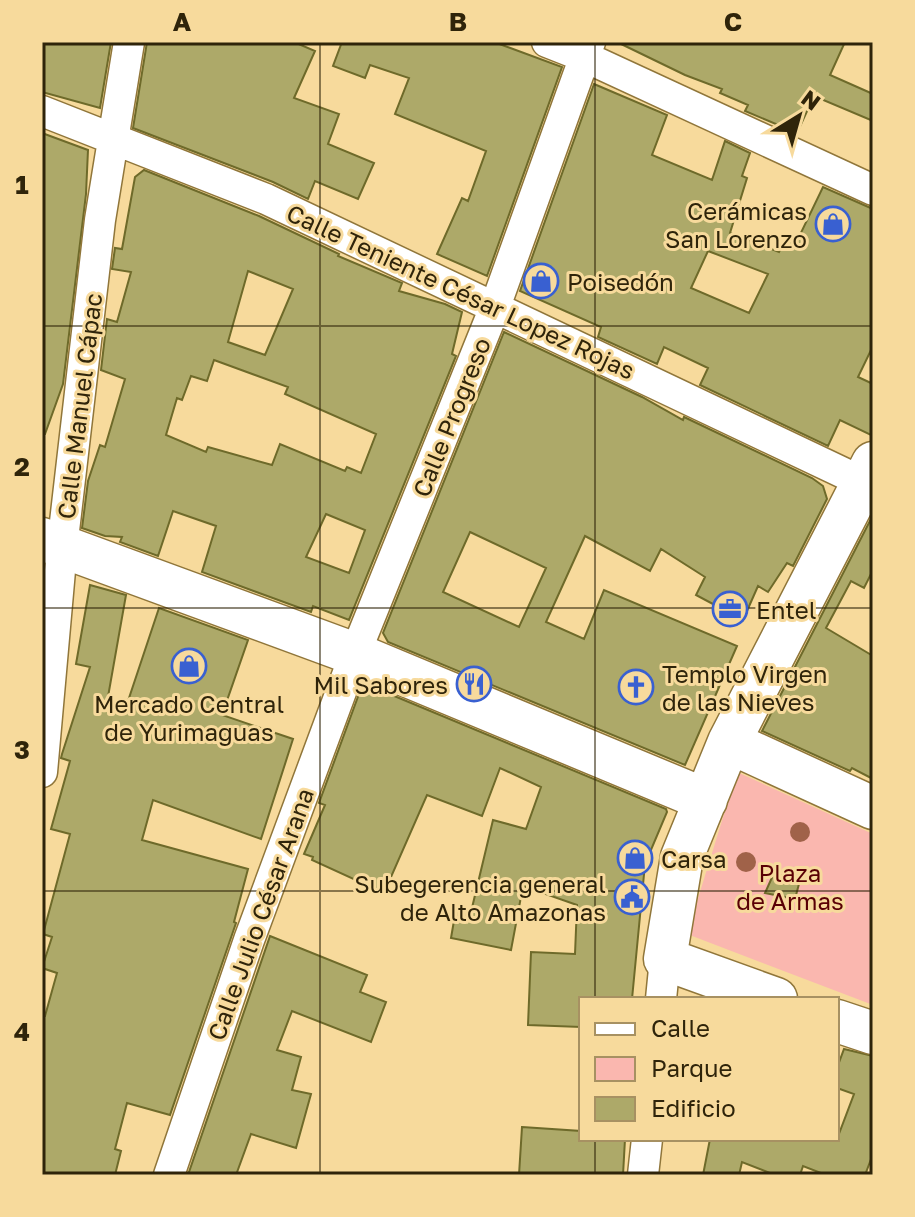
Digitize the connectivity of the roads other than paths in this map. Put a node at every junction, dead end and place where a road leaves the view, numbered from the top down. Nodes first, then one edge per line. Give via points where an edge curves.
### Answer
1 (129, 42) edge
2 (547, 42) edge
3 (588, 49) edge
4 (42, 111) edge
5 (114, 139) junction
6 (873, 190) edge
7 (495, 307) junction
8 (870, 477) edge
9 (52, 543) edge
10 (355, 654) junction
11 (729, 742) junction
12 (42, 772) edge
13 (706, 800) junction
14 (873, 808) edge
15 (663, 979) edge
16 (765, 997) edge
17 (839, 1022) edge
18 (873, 1033) edge
19 (647, 1141) edge
20 (169, 1175) edge
21 (643, 1175) edge

1 - 5 street, Calle Manuel Cápac
2 - 3 street
3 - 6 street
3 - 7 street, Calle Progreso
4 - 5 street, Calle Teniente César Lopez Rojas
5 - 7 street, Calle Teniente César Lopez Rojas via 266,199
5 - 9 street, Calle Manuel Cápac
7 - 8 street, Calle Teniente César Lopez Rojas
7 - 10 street, Calle Progreso
8 - 11 street
9 - 10 street
9 - 12 street, Calle Manuel Cápac
10 - 13 street
10 - 20 street, Calle Julio César Arana
11 - 13 street
11 - 14 street
13 - 15 street via 682,857
15 - 16 street
17 - 18 street
19 - 21 street

